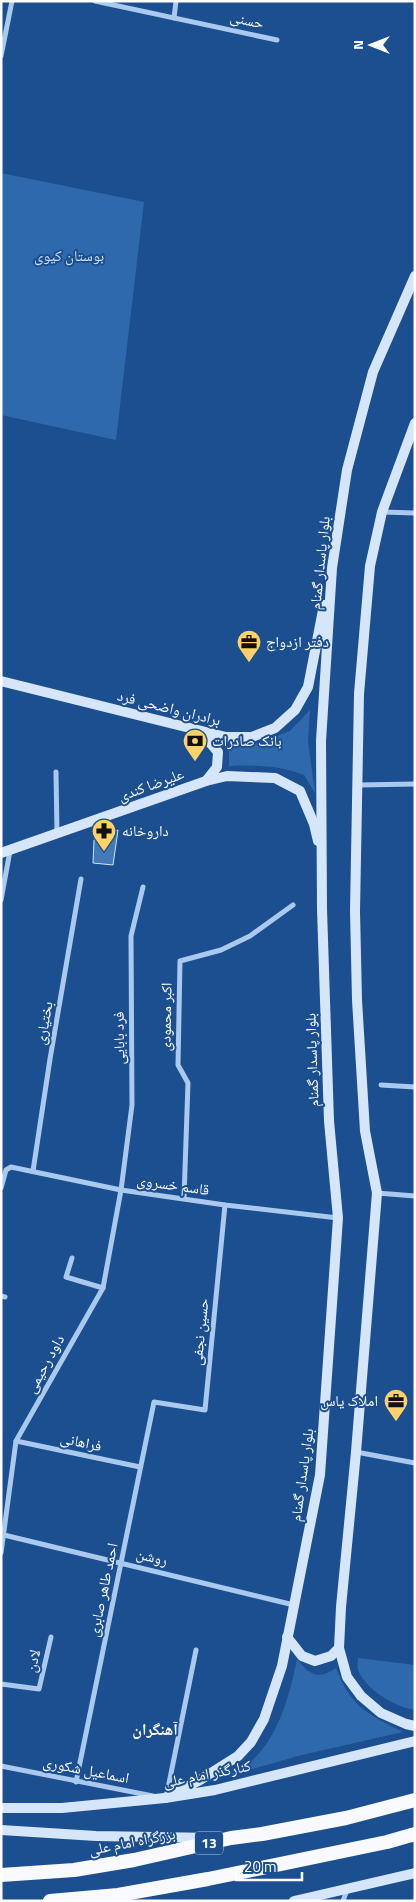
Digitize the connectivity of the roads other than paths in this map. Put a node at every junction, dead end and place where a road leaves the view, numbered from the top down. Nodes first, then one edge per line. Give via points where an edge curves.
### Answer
1 (12, 1) edge
2 (95, 1) edge
3 (176, 1) edge
4 (174, 18) junction
5 (277, 40) dead end
6 (1, 56) edge
7 (415, 276) edge
8 (415, 423) edge
9 (382, 512) junction
10 (415, 513) edge
11 (332, 568) junction
12 (1, 681) edge
13 (200, 731) junction
14 (56, 772) dead end
15 (206, 781) junction
16 (415, 784) edge
17 (358, 785) junction
18 (57, 834) junction
19 (6, 852) edge
20 (322, 859) junction
21 (81, 879) dead end
22 (143, 887) dead end
23 (1, 900) edge
24 (293, 906) dead end
25 (381, 1085) dead end
26 (415, 1086) edge
27 (34, 1171) junction
28 (1, 1188) edge
29 (121, 1190) junction
30 (376, 1193) junction
31 (415, 1196) edge
32 (184, 1198) junction
33 (225, 1205) junction
34 (338, 1218) junction
35 (72, 1258) dead end
36 (103, 1288) junction
37 (154, 1402) joint
38 (16, 1441) junction
39 (356, 1452) junction
40 (415, 1463) edge
41 (140, 1467) junction
42 (4, 1535) junction
43 (1, 1553) edge
44 (121, 1563) junction
45 (294, 1605) junction
46 (51, 1637) dead end
47 (287, 1638) junction
48 (339, 1648) junction
49 (196, 1650) dead end
50 (1, 1684) edge
51 (415, 1726) edge
52 (415, 1741) edge
53 (1, 1766) edge
54 (76, 1782) junction
55 (165, 1798) junction
56 (415, 1800) edge
57 (1, 1808) edge
58 (1, 1830) edge
59 (415, 1834) edge
60 (231, 1838) junction
61 (415, 1873) edge
62 (1, 1875) edge
63 (347, 1889) junction
64 (50, 1901) edge
65 (294, 1901) edge
66 (343, 1901) edge

1 - 6 street
2 - 4 street, حسنی
3 - 4 street
4 - 5 street, حسنی
7 - 11 main road, بلوار پاسدار گمنام via 373,372 347,470
8 - 9 main road
9 - 10 street
9 - 17 main road via 370,566 359,694
11 - 13 main road, برادران واضحی فرد via 308,687 295,710 275,728 252,738 226,738
11 - 20 main road, بلوار پاسدار گمنام via 321,741
12 - 13 main road, برادران واضحی فرد
13 - 15 main road via 218,752 217,767
14 - 18 street
15 - 18 main road, علیرضا کندی
15 - 20 main road, علیرضا کندی via 227,776 275,778 300,790 314,824
16 - 17 street
17 - 30 main road via 356,1000 365,1131
18 - 19 main road, علیرضا کندی
19 - 23 street
20 - 34 main road, بلوار پاسدار گمنام via 329,1121
21 - 27 street, بختیاری
22 - 29 street, فرد بابایی via 131,936 132,1105
24 - 32 street, اکبر محمودی via 228,947 180,961 178,1065 188,1083
25 - 26 street
27 - 28 street, قاسم خسروی via 11,1167 6,1170
27 - 29 street, قاسم خسروی
29 - 32 street, قاسم خسروی
29 - 36 street, داود رحیمی
30 - 31 street
30 - 39 main road
32 - 33 street, قاسم خسروی
33 - 34 street, قاسم خسروی
33 - 37 street, حسین نجفی via 205,1410
34 - 45 main road, بلوار پاسدار گمنام via 322,1464
35 - 36 street via 66,1277
36 - 38 street, داود رحیمی
37 - 41 street, احمد طاهر صابری
38 - 41 street, فراهانی
38 - 42 street, داود رحیمی
39 - 40 street
39 - 48 main road
41 - 44 street, احمد طاهر صابری
42 - 43 street, داود رحیمی
42 - 44 street, روشن
44 - 45 street, روشن
44 - 54 street, احمد طاهر صابری
45 - 47 main road, بلوار پاسدار گمنام
46 - 50 street, لادن via 39,1689
47 - 48 main road via 302,1656 315,1661 331,1656
47 - 55 main road, بلوار پاسدار گمنام via 282,1666 267,1710 251,1742 224,1766
48 - 51 main road via 347,1677 361,1696 381,1713
49 - 55 street
52 - 55 main road, کنارگذر امام علی via 215,1790
53 - 54 street, اسماعیل شکوری
54 - 55 street, اسماعیل شکوری
55 - 57 main road, کنارگذر امام علی via 62,1808
56 - 60 highway, بزرگراه امام علی / 13 via 346,1818
58 - 60 main road via 96,1836
59 - 64 highway, 13 via 208,1879 118,1895
60 - 62 highway, بزرگراه امام علی / 13 via 126,1862 74,1870
61 - 63 main road
63 - 65 main road
63 - 66 street

